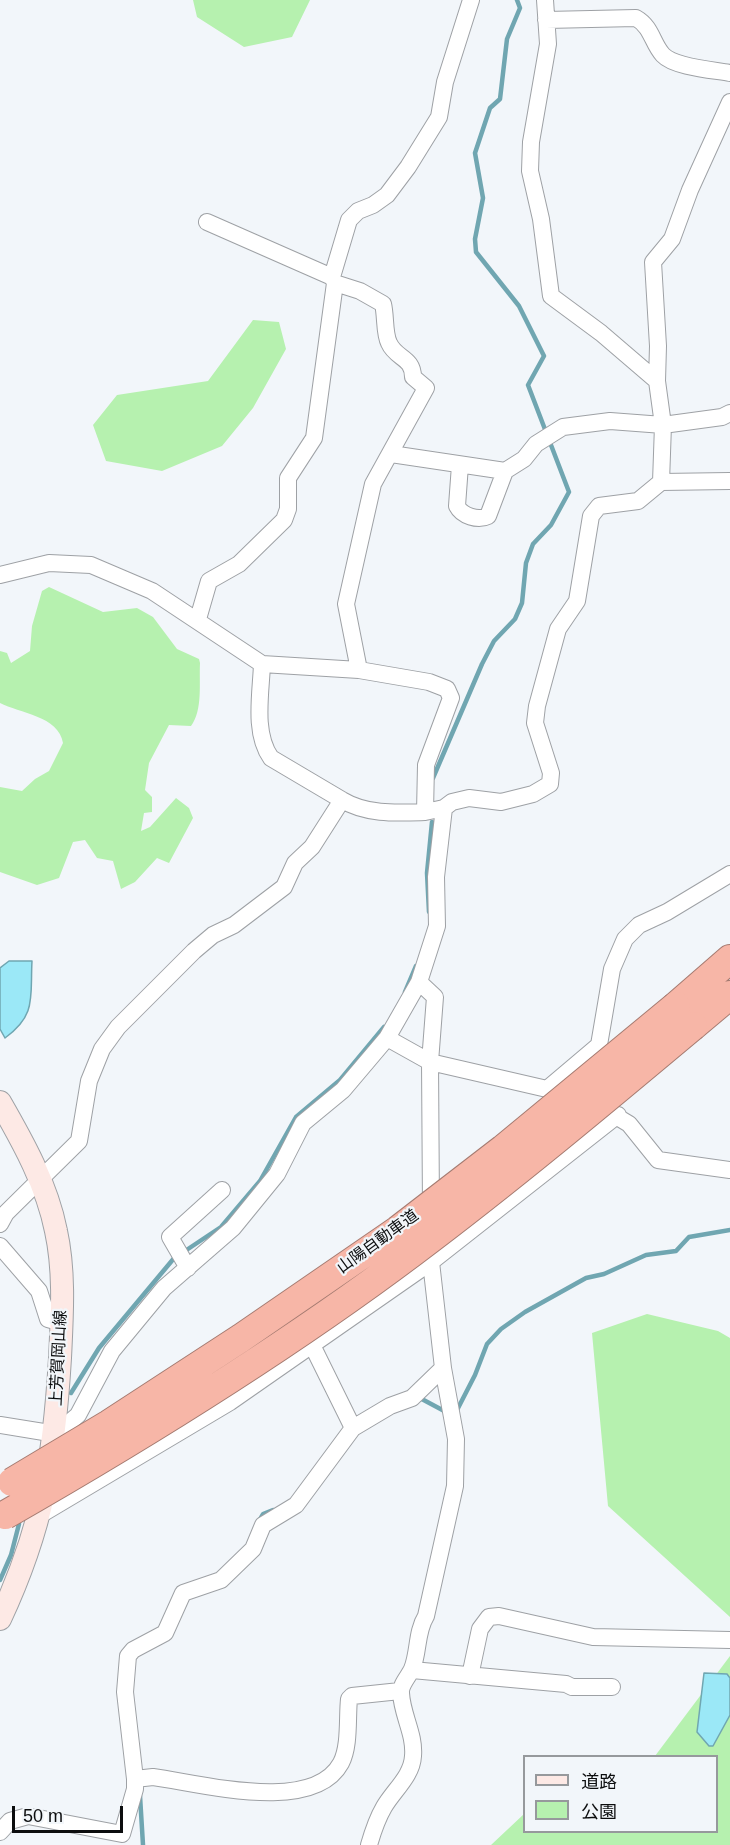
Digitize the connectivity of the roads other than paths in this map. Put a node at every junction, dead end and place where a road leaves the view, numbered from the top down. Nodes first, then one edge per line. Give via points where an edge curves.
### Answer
1 (471, 0) edge
2 (545, 0) edge
3 (546, 20) junction
4 (730, 73) edge
5 (730, 102) edge
6 (207, 222) dead end
7 (334, 280) junction
8 (657, 381) junction
9 (730, 413) edge
10 (663, 425) junction
11 (391, 454) junction
12 (460, 465) junction
13 (505, 471) junction
14 (661, 482) junction
15 (730, 482) edge
16 (0, 575) edge
17 (198, 619) junction
18 (262, 664) junction
19 (359, 670) junction
20 (342, 800) junction
21 (444, 808) junction
22 (425, 812) junction
23 (730, 874) edge
24 (730, 959) edge
25 (419, 982) junction
26 (730, 995) edge
27 (684, 1016) junction
28 (387, 1038) junction
29 (430, 1062) junction
30 (547, 1089) junction
31 (0, 1102) edge
32 (618, 1115) junction
33 (730, 1170) edge
34 (40, 1180) junction
35 (222, 1190) dead end
36 (0, 1224) edge
37 (0, 1246) edge
38 (431, 1262) junction
39 (188, 1268) junction
40 (62, 1323) junction
41 (312, 1345) junction
42 (443, 1368) junction
43 (0, 1425) edge
44 (351, 1425) junction
45 (56, 1434) junction
46 (4, 1501) edge
47 (40, 1515) junction
48 (0, 1619) edge
49 (730, 1640) edge
50 (416, 1670) junction
51 (470, 1676) junction
52 (612, 1688) dead end
53 (400, 1691) junction
54 (410, 1727) junction
55 (135, 1779) junction
56 (0, 1832) edge
57 (369, 1845) edge

1 - 7 street via 445,82 439,117 387,195 349,220
2 - 3 street
3 - 4 street via 636,18 649,29 663,56 677,64
3 - 8 street via 548,44 531,142 530,171 551,296
5 - 8 street via 672,240 653,262
6 - 7 street
7 - 11 street via 383,304 387,341 395,353 407,358 413,377 426,388
7 - 17 street via 314,438 288,478 284,520 239,564 209,581
8 - 10 street
9 - 10 street
10 - 13 street via 610,421 564,427 536,444 524,459
10 - 14 street
11 - 12 street
11 - 19 street via 373,484 346,604
12 - 13 street
12 - 13 street via 457,506 466,515 484,518
14 - 15 street
14 - 21 street via 638,501 599,506 591,516 577,601 558,629 537,706 535,723 551,773 550,784 533,794 501,802 469,798
16 - 17 street via 49,563 91,564 152,591
17 - 18 street
18 - 19 street
18 - 20 street via 263,748 271,758
19 - 22 street via 429,682 447,689 451,699 426,765
20 - 22 street via 357,809
20 - 34 street via 312,847 296,863 284,887 194,951 118,1027 102,1049 88,1081 79,1141
21 - 22 street
21 - 25 street via 436,877 437,926
23 - 30 street via 639,925 625,939 612,969 599,1045
24 - 27 highway, 山陽自動車道
25 - 28 street
25 - 29 street via 435,997
26 - 27 highway, 山陽自動車道
27 - 46 highway, 山陽自動車道, bridge via 527,1163 412,1253 122,1448
28 - 29 street
28 - 39 street via 343,1090 303,1123 277,1174 233,1228
29 - 30 street
29 - 38 street
30 - 32 street
31 - 34 main road, 上芳賀岡山線
32 - 33 street via 658,1160
32 - 38 street
34 - 36 street
34 - 40 main road, 上芳賀岡山線 via 56,1230
35 - 39 street via 170,1237
37 - 40 street via 39,1291 48,1319
38 - 41 street
38 - 42 street
39 - 45 street via 164,1288 112,1351 78,1415
40 - 45 main road, 上芳賀岡山線
41 - 44 street
41 - 47 street via 230,1402
42 - 44 street via 415,1396
42 - 50 street via 456,1439 455,1486 421,1625
43 - 45 street
44 - 55 street via 296,1505 263,1525 244,1558 218,1582 183,1593 165,1633 128,1656 125,1692
45 - 47 main road, 上芳賀岡山線
47 - 48 main road, 上芳賀岡山線 via 20,1576
49 - 51 street via 593,1637 489,1617 480,1629
50 - 51 street
50 - 53 street
50 - 54 street
51 - 52 street
53 - 54 street
53 - 55 street via 349,1699 341,1764 333,1774 308,1788 275,1793 153,1777
54 - 57 street via 414,1755 411,1769 375,1823
55 - 56 street via 123,1834 28,1816 10,1821

